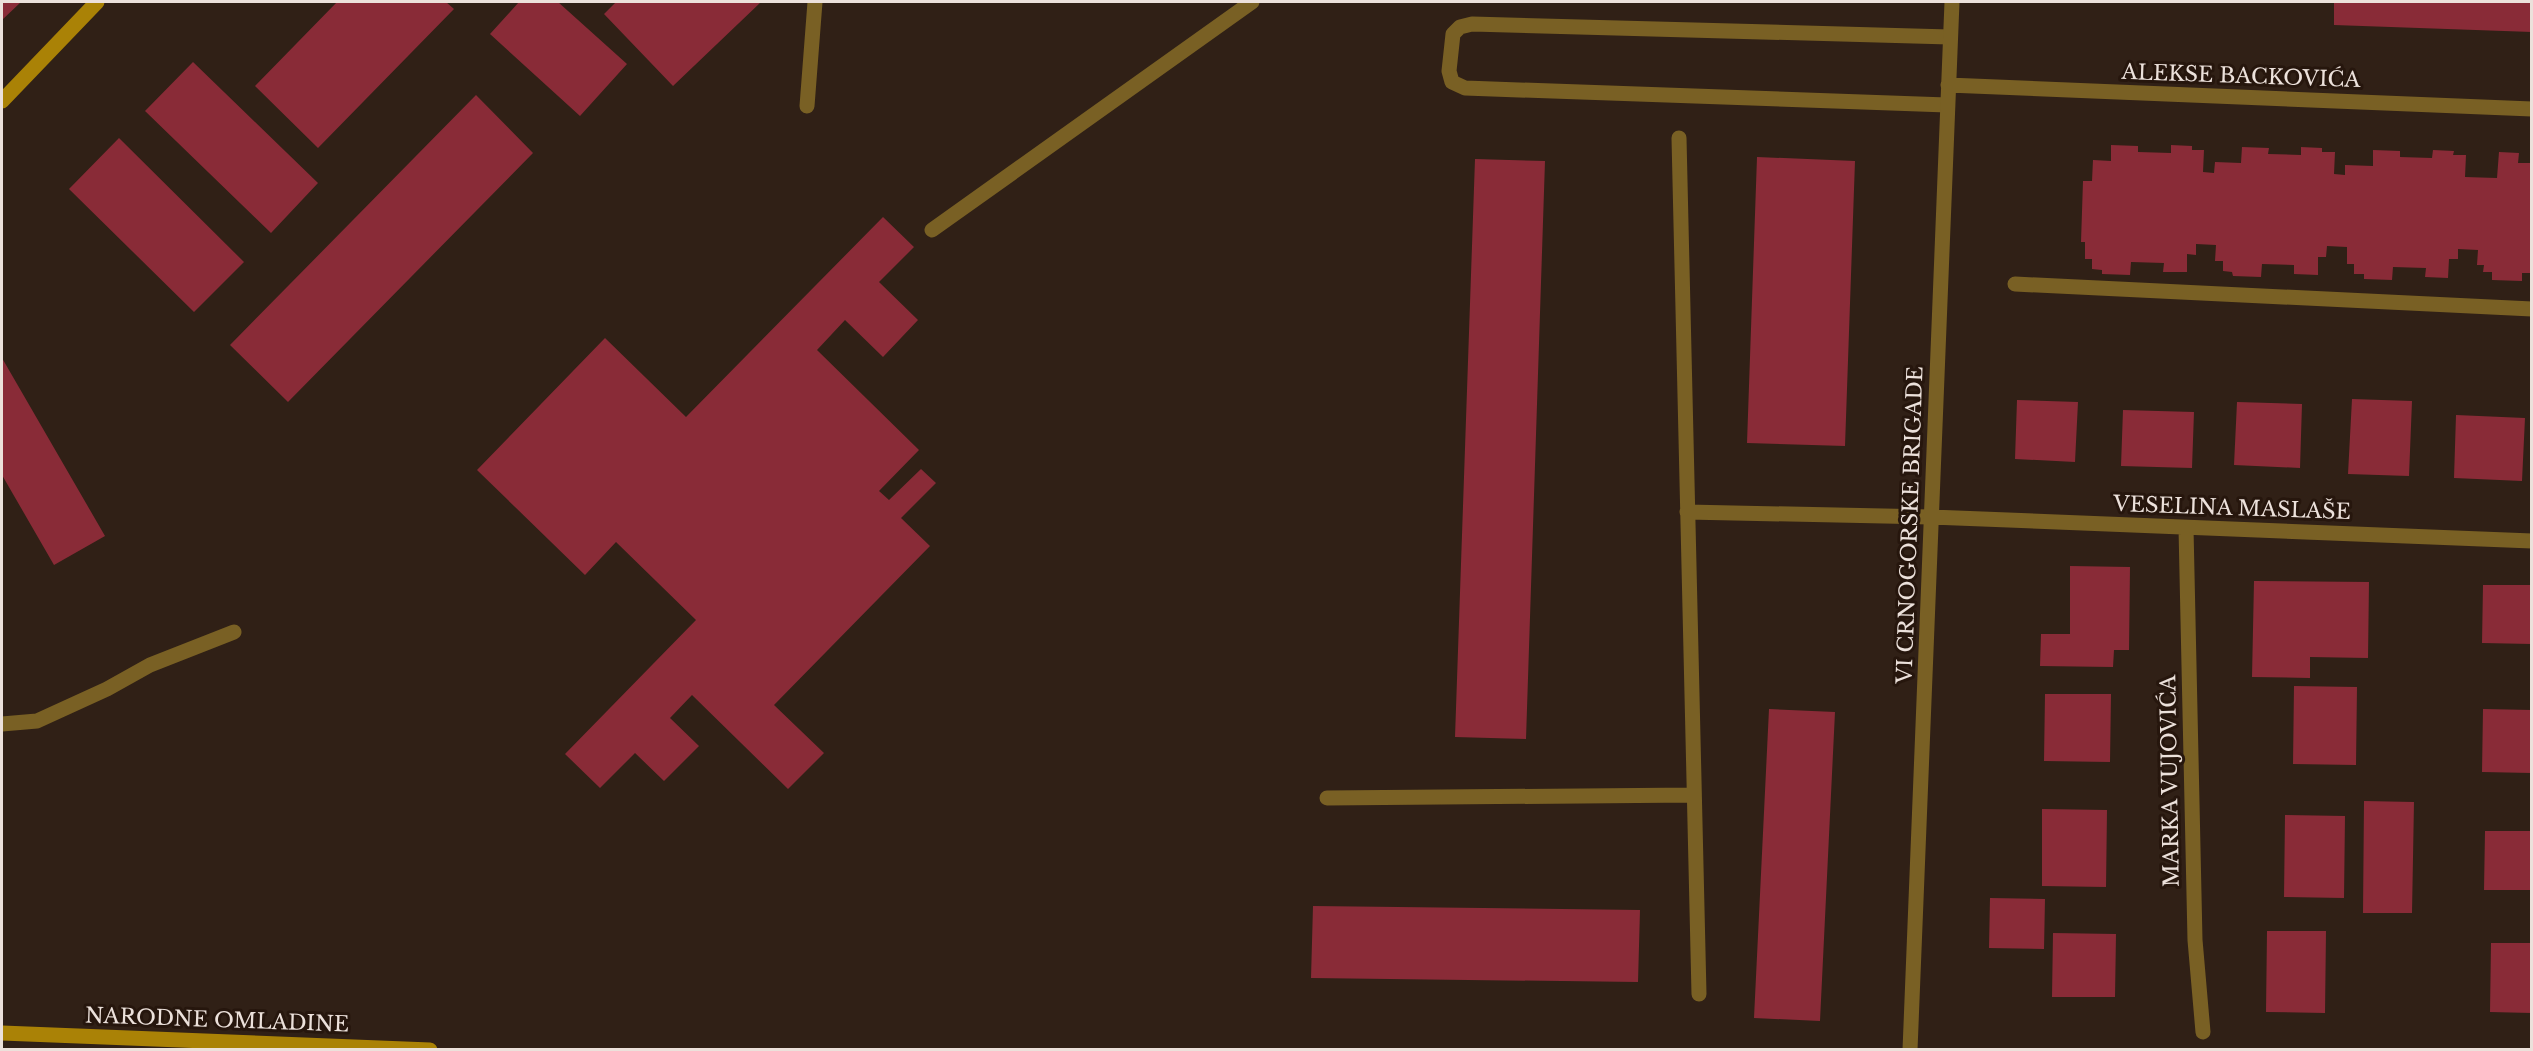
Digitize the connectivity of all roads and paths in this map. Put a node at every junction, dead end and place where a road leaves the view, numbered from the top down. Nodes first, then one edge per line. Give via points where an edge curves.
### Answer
1 (97, 2) edge
2 (815, 2) edge
3 (1252, 2) edge
4 (1952, 2) edge
5 (1950, 37) junction
6 (1948, 85) junction
7 (2, 101) edge
8 (1947, 105) junction
9 (807, 106) dead end
10 (2532, 109) edge
11 (1679, 138) dead end
12 (932, 230) dead end
13 (2015, 284) dead end
14 (2532, 309) edge
15 (1687, 512) junction
16 (1931, 517) junction
17 (2186, 528) junction
18 (2532, 541) edge
19 (234, 632) dead end
20 (2, 724) edge
21 (1694, 795) junction
22 (1327, 798) dead end
23 (1699, 994) dead end
24 (2203, 1032) dead end
25 (2, 1033) edge
26 (430, 1050) edge
27 (1910, 1050) edge

1 - 7 street
2 - 9 street
3 - 12 street
4 - 5 street, VI CRNOGORSKE BRIGADE
5 - 6 street, VI CRNOGORSKE BRIGADE
5 - 8 street via 1472,24 1453,34 1449,71 1452,82 1465,88
6 - 8 street, VI CRNOGORSKE BRIGADE
6 - 10 street, ALEKSE BACKOVIĆA
8 - 16 street, VI CRNOGORSKE BRIGADE
11 - 15 street
13 - 14 street
15 - 16 street, VESELINA MASLAŠE
15 - 21 street
16 - 17 street, VESELINA MASLAŠE
16 - 27 street, VI CRNOGORSKE BRIGADE
17 - 18 street, VESELINA MASLAŠE
17 - 24 street, MARKA VUJOVIĆA via 2195,929
19 - 20 street via 150,665 37,721
21 - 22 street
21 - 23 street
25 - 26 street, NARODNE OMLADINE

